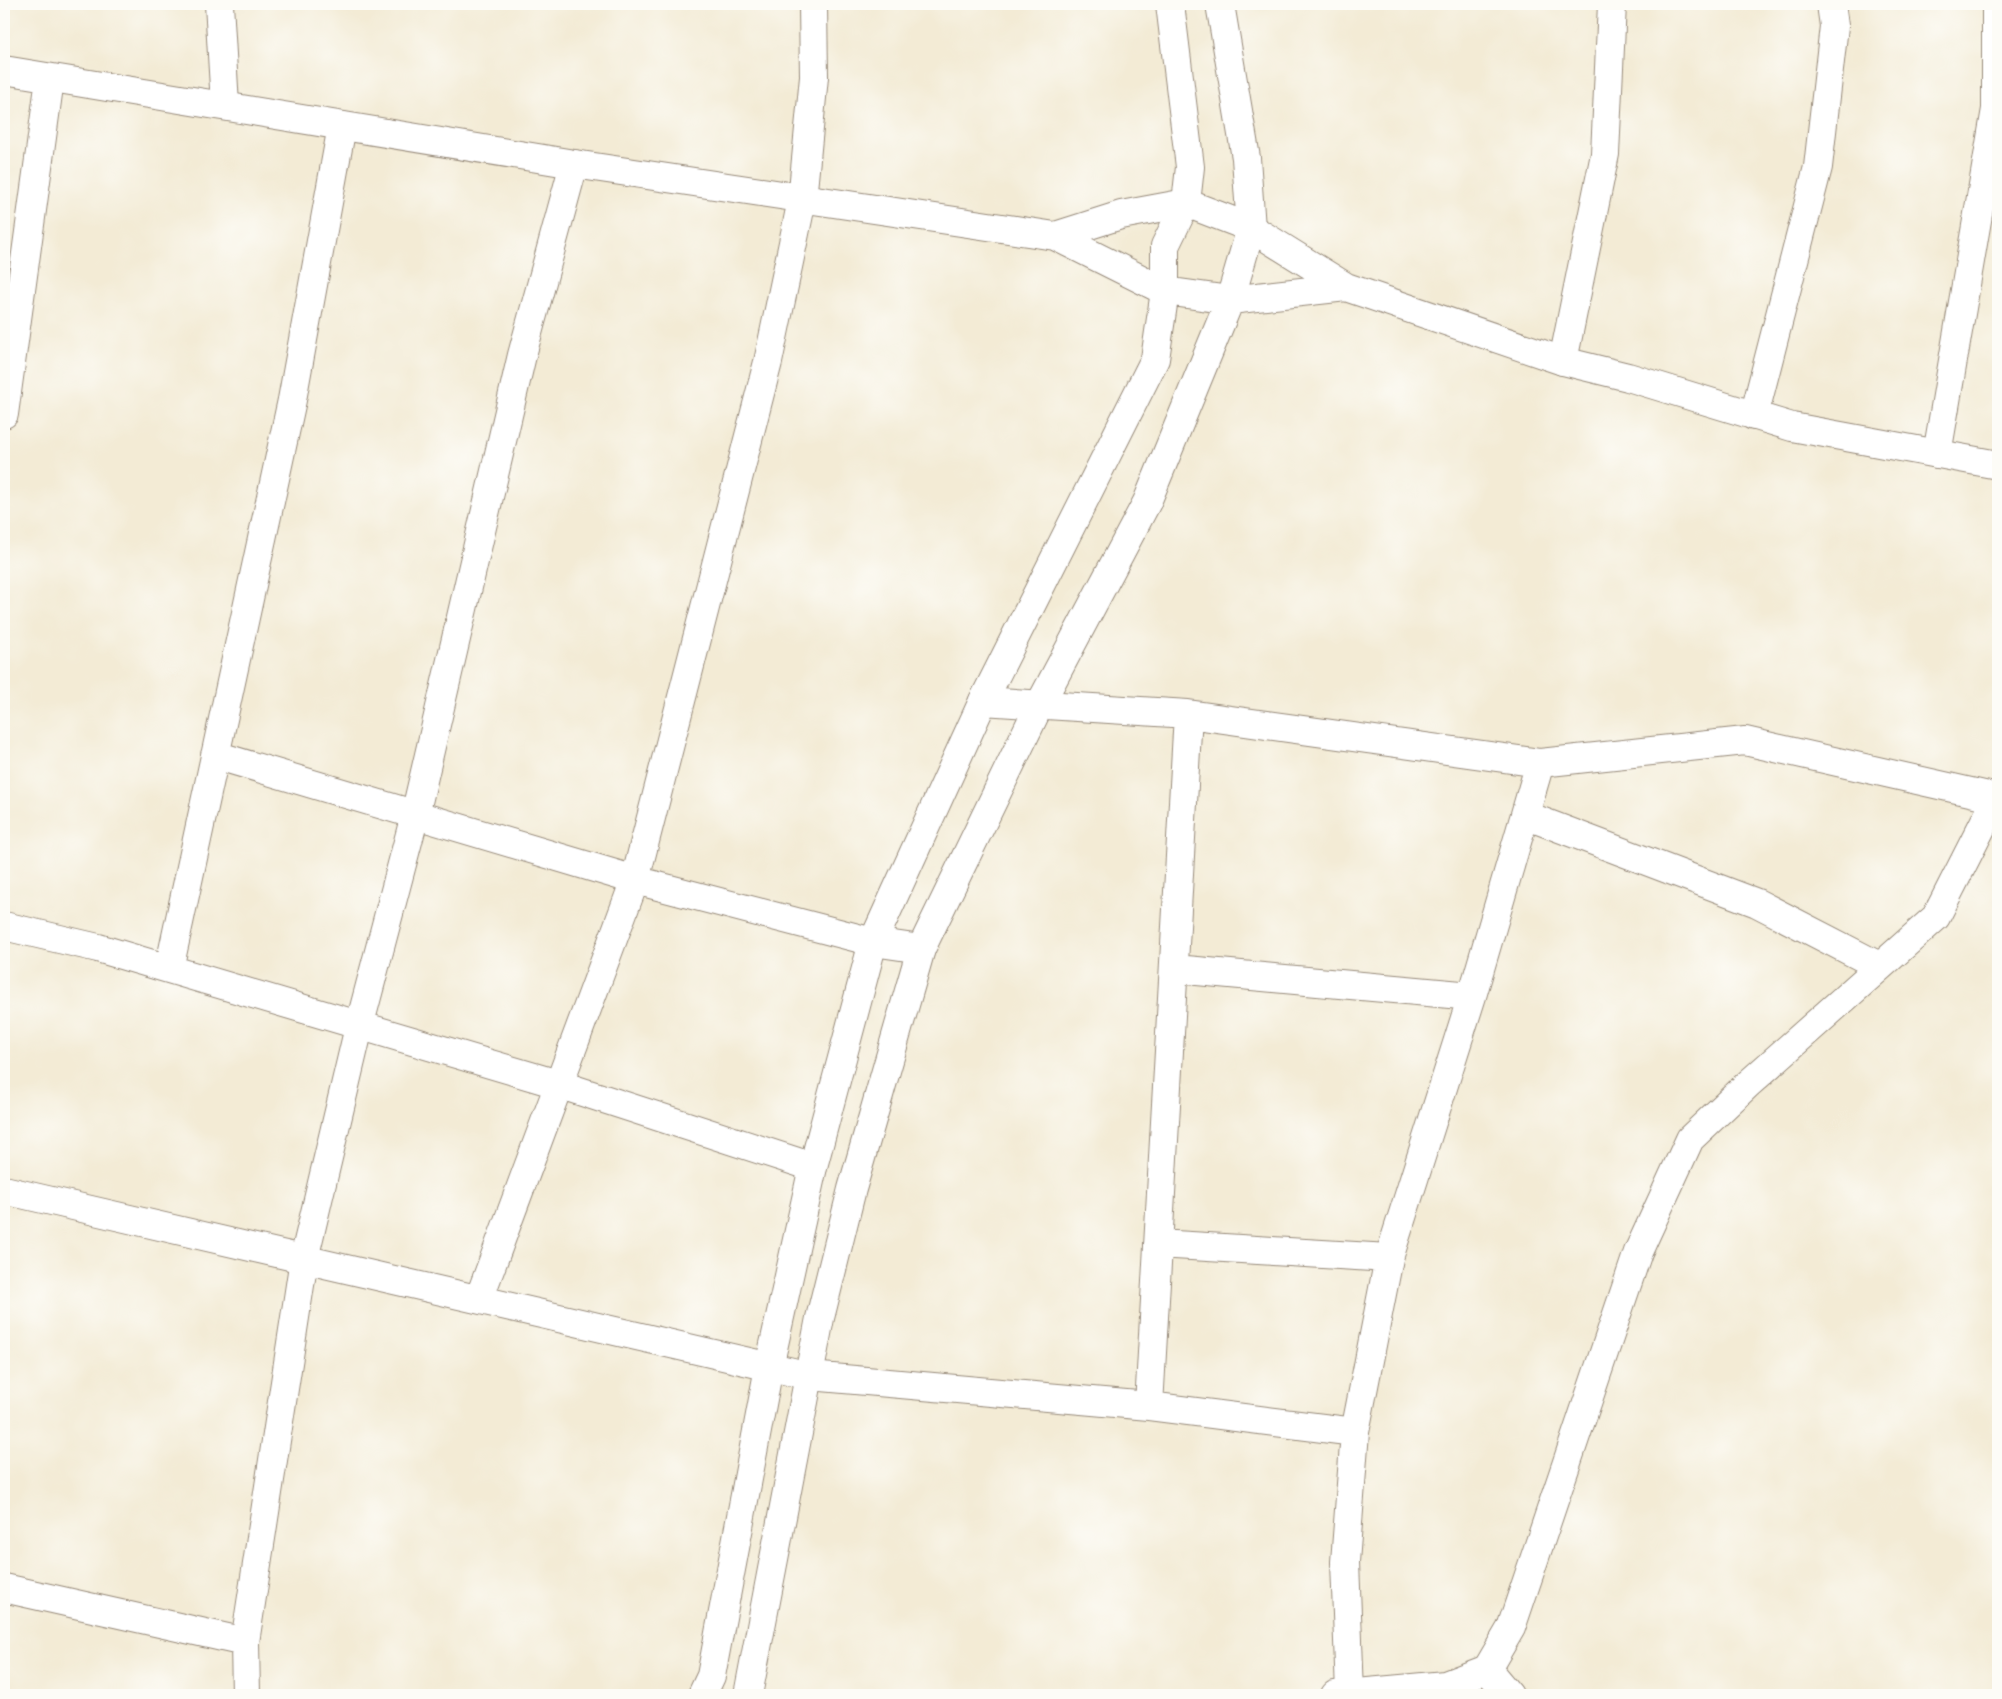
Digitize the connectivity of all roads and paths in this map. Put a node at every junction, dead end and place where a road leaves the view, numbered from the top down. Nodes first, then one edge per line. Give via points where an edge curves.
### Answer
1 (219, 4) edge
2 (813, 4) edge
3 (1170, 4) edge
4 (1220, 4) edge
5 (1612, 4) edge
6 (1831, 4) edge
7 (1996, 4) edge
8 (4, 70) edge
9 (50, 79) junction
10 (226, 105) junction
11 (342, 126) junction
12 (574, 164) junction
13 (802, 200) junction
14 (1186, 203) junction
15 (1251, 228) junction
16 (1055, 236) junction
17 (1346, 287) junction
18 (1165, 291) junction
19 (1230, 300) junction
20 (1563, 361) junction
21 (4, 414) edge
22 (1754, 416) junction
23 (1937, 454) junction
24 (1998, 465) edge
25 (983, 700) junction
26 (1039, 706) junction
27 (1188, 714) junction
28 (215, 755) junction
29 (1540, 763) junction
30 (1998, 797) edge
31 (1525, 815) junction
32 (415, 816) junction
33 (635, 880) junction
34 (4, 926) edge
35 (873, 942) junction
36 (921, 949) junction
37 (1880, 966) junction
38 (169, 969) junction
39 (1175, 969) junction
40 (1472, 996) junction
41 (360, 1026) junction
42 (561, 1085) junction
43 (813, 1167) junction
44 (4, 1190) edge
45 (1158, 1244) junction
46 (1389, 1258) junction
47 (304, 1259) junction
48 (479, 1299) junction
49 (769, 1367) junction
50 (810, 1376) junction
51 (1148, 1406) junction
52 (1355, 1432) junction
53 (4, 1588) edge
54 (245, 1642) junction
55 (1487, 1668) junction
56 (1342, 1694) edge
57 (246, 1695) edge
58 (702, 1695) edge
59 (748, 1695) edge
60 (1509, 1695) edge

1 - 10 street
2 - 13 street via 814,77
3 - 14 street via 1190,167
4 - 15 street via 1246,158
5 - 20 street via 1605,154
6 - 22 street via 1834,26 1818,167
7 - 23 street via 1996,109
8 - 9 street
9 - 10 street
9 - 21 street
10 - 11 street
11 - 12 street
11 - 28 street via 292,400
12 - 13 street
12 - 32 street via 522,355
13 - 16 street
13 - 33 street via 768,362
14 - 15 street
14 - 16 street via 1121,216
14 - 18 street via 1165,246
15 - 17 street
15 - 19 street
16 - 18 street
17 - 19 street
17 - 20 street
18 - 19 street
18 - 25 street via 1155,359
19 - 26 street via 1147,502
20 - 22 street via 1628,377
22 - 23 street via 1792,427
23 - 24 street
25 - 26 street
25 - 35 street
26 - 27 street
26 - 36 street
27 - 29 street
27 - 39 street
28 - 32 street
28 - 38 street
29 - 30 street via 1745,741
29 - 31 street
30 - 37 street via 1936,917
31 - 37 street via 1757,903
31 - 40 street
32 - 33 street
32 - 41 street
33 - 35 street
33 - 42 street
34 - 38 street
35 - 36 street
35 - 43 street
36 - 50 street via 852,1189 820,1318
37 - 55 street via 1690,1139 1638,1252 1511,1628
38 - 41 street
39 - 40 street
39 - 45 street
40 - 46 street
41 - 42 street
41 - 47 street
42 - 43 street
42 - 48 street
43 - 49 street
44 - 47 street
45 - 46 street
45 - 51 street
46 - 52 street
47 - 48 street
47 - 54 street
48 - 49 street
49 - 50 street
49 - 58 street via 711,1676
50 - 51 street
50 - 59 street
51 - 52 street
52 - 56 street via 1345,1562
53 - 54 street
54 - 57 street
55 - 56 street via 1445,1686
55 - 60 street

